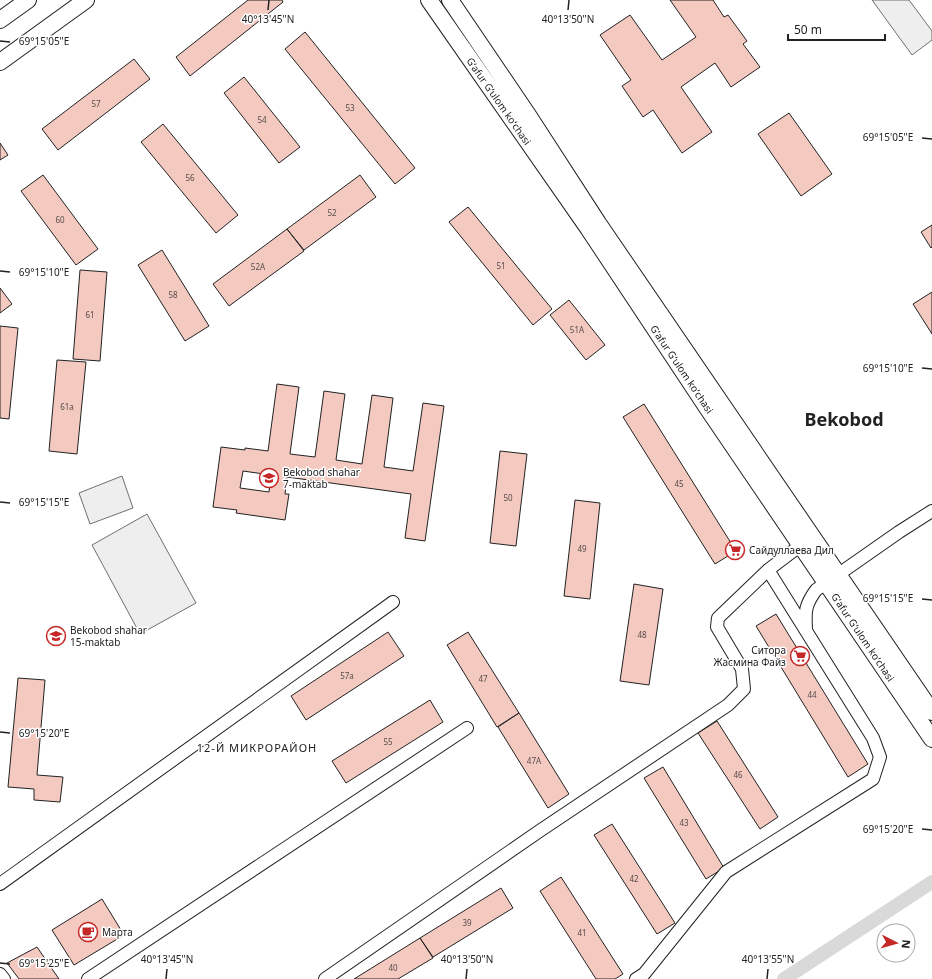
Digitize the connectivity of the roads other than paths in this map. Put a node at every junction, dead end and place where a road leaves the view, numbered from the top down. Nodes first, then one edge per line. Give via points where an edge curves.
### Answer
1 (28, 0) edge
2 (86, 0) edge
3 (429, 0) edge
4 (450, 0) edge
5 (0, 20) edge
6 (0, 62) edge
7 (593, 226) junction
8 (932, 511) edge
9 (801, 545) junction
10 (768, 570) junction
11 (832, 578) junction
12 (393, 602) dead end
13 (806, 630) junction
14 (932, 712) edge
15 (467, 728) dead end
16 (932, 739) edge
17 (0, 884) edge
18 (0, 974) edge
19 (4, 979) edge
20 (88, 979) edge
21 (325, 979) edge
22 (636, 979) edge

1 - 5 main road
2 - 6 main road
3 - 7 main road, Gʻafur Gʻulom koʻchasi
4 - 7 main road, Gʻafur Gʻulom koʻchasi via 528,115
7 - 9 main road, Gʻafur Gʻulom koʻchasi
7 - 11 main road, Gʻafur Gʻulom koʻchasi
8 - 11 street
9 - 10 street
9 - 11 main road, Gʻafur Gʻulom koʻchasi
10 - 13 street
10 - 21 street via 718,618 717,627 742,669 743,676 744,689 728,705
11 - 13 street via 808,600 805,614
11 - 14 main road, Gʻafur Gʻulom koʻchasi
11 - 16 main road, Gʻafur Gʻulom koʻchasi
12 - 17 street
13 - 22 street via 873,738 880,757 873,780 726,872 644,974
15 - 20 street
18 - 19 street

